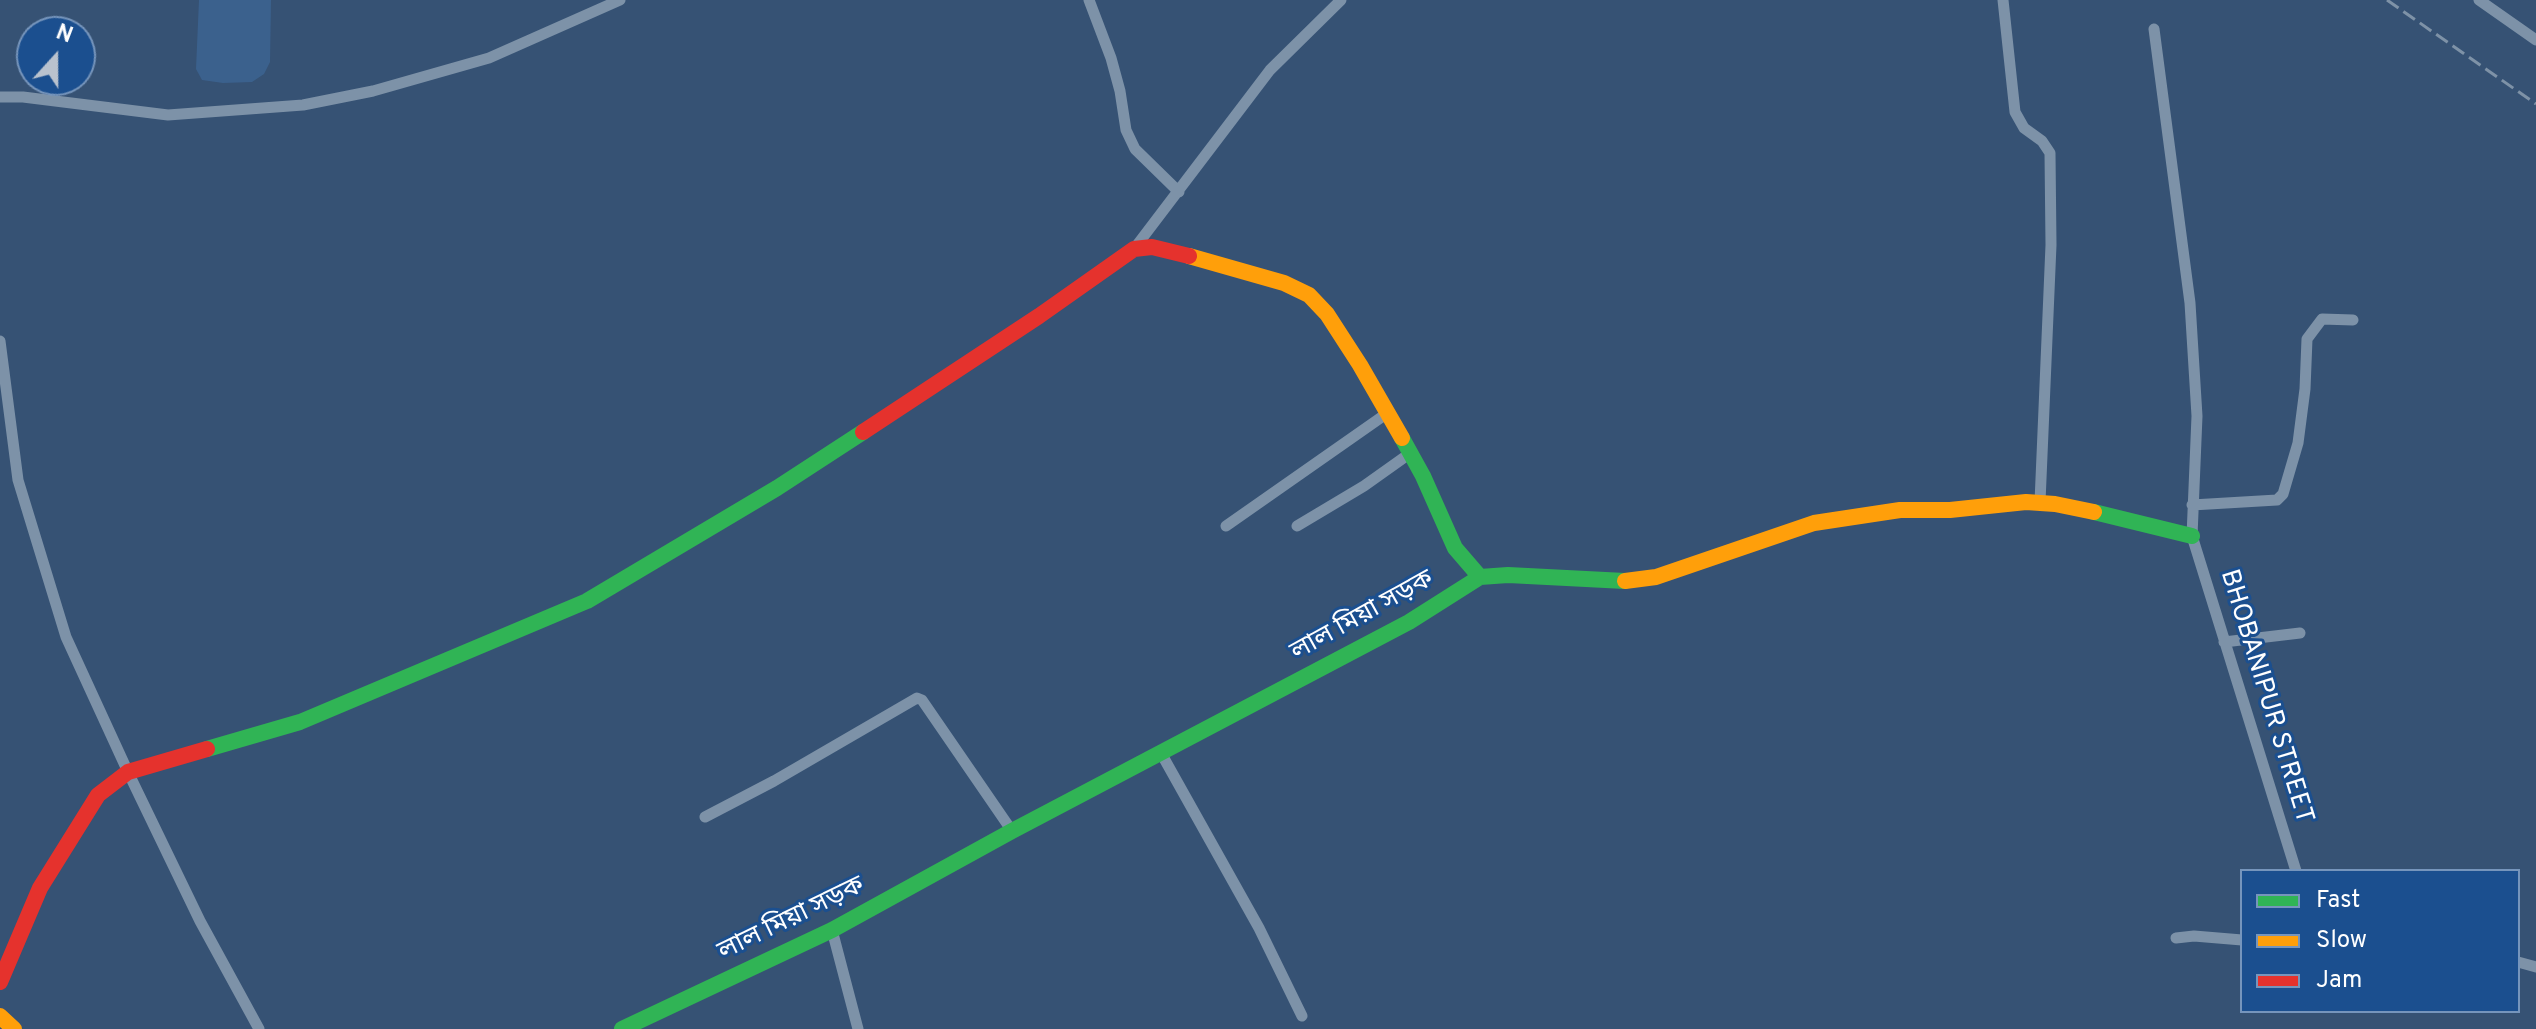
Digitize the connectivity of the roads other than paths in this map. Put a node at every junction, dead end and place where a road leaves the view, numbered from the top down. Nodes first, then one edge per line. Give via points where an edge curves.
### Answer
1 (620, 0) edge
2 (1089, 0) edge
3 (1341, 0) edge
4 (2003, 0) edge
5 (2479, 0) edge
6 (2154, 29) dead end
7 (2536, 40) edge
8 (0, 97) edge
9 (1179, 192) junction
10 (1134, 249) junction
11 (2353, 320) dead end
12 (0, 341) edge
13 (1386, 414) junction
14 (1409, 454) junction
15 (2040, 502) junction
16 (2192, 505) junction
17 (1226, 526) dead end
18 (1297, 526) dead end
19 (2192, 536) junction
20 (1480, 577) junction
21 (2300, 633) dead end
22 (2224, 642) junction
23 (1161, 753) junction
24 (128, 772) junction
25 (705, 817) dead end
26 (1012, 831) junction
27 (2295, 869) edge
28 (832, 930) junction
29 (2176, 938) dead end
30 (2240, 940) edge
31 (0, 982) edge
32 (0, 1016) edge
33 (1302, 1016) dead end
34 (14, 1029) edge
35 (259, 1029) edge
36 (622, 1029) edge
37 (858, 1029) edge

1 - 8 street via 489,58 303,105 168,115
2 - 9 street via 1111,58 1126,130 1135,149
3 - 9 street via 1270,70
4 - 15 street via 2015,112 2050,153
5 - 7 street
6 - 16 street, BHOBANIPUR STREET via 2190,303 2197,416
9 - 10 street
10 - 13 street via 1152,247 1193,257 1309,295 1327,314
10 - 24 street via 777,488 587,601 300,722
11 - 16 street via 2322,319 2307,339 2298,443 2283,494 2277,500
12 - 24 street via 18,480 66,637
13 - 14 street
13 - 17 street
14 - 18 street
14 - 20 street via 1455,548
15 - 19 street
15 - 20 street via 1900,510 1814,523 1656,577
16 - 19 street, BHOBANIPUR STREET
19 - 22 street, BHOBANIPUR STREET
20 - 23 street, লাল মিয়া সড়ক via 1409,622
21 - 22 street
22 - 27 street, BHOBANIPUR STREET
23 - 26 street, লাল মিয়া সড়ক
23 - 33 street
24 - 31 street via 98,795 40,888
24 - 35 street
25 - 26 street via 917,698
26 - 28 street, লাল মিয়া সড়ক
28 - 36 street, লাল মিয়া সড়ক
28 - 37 street
29 - 30 street
32 - 34 street

